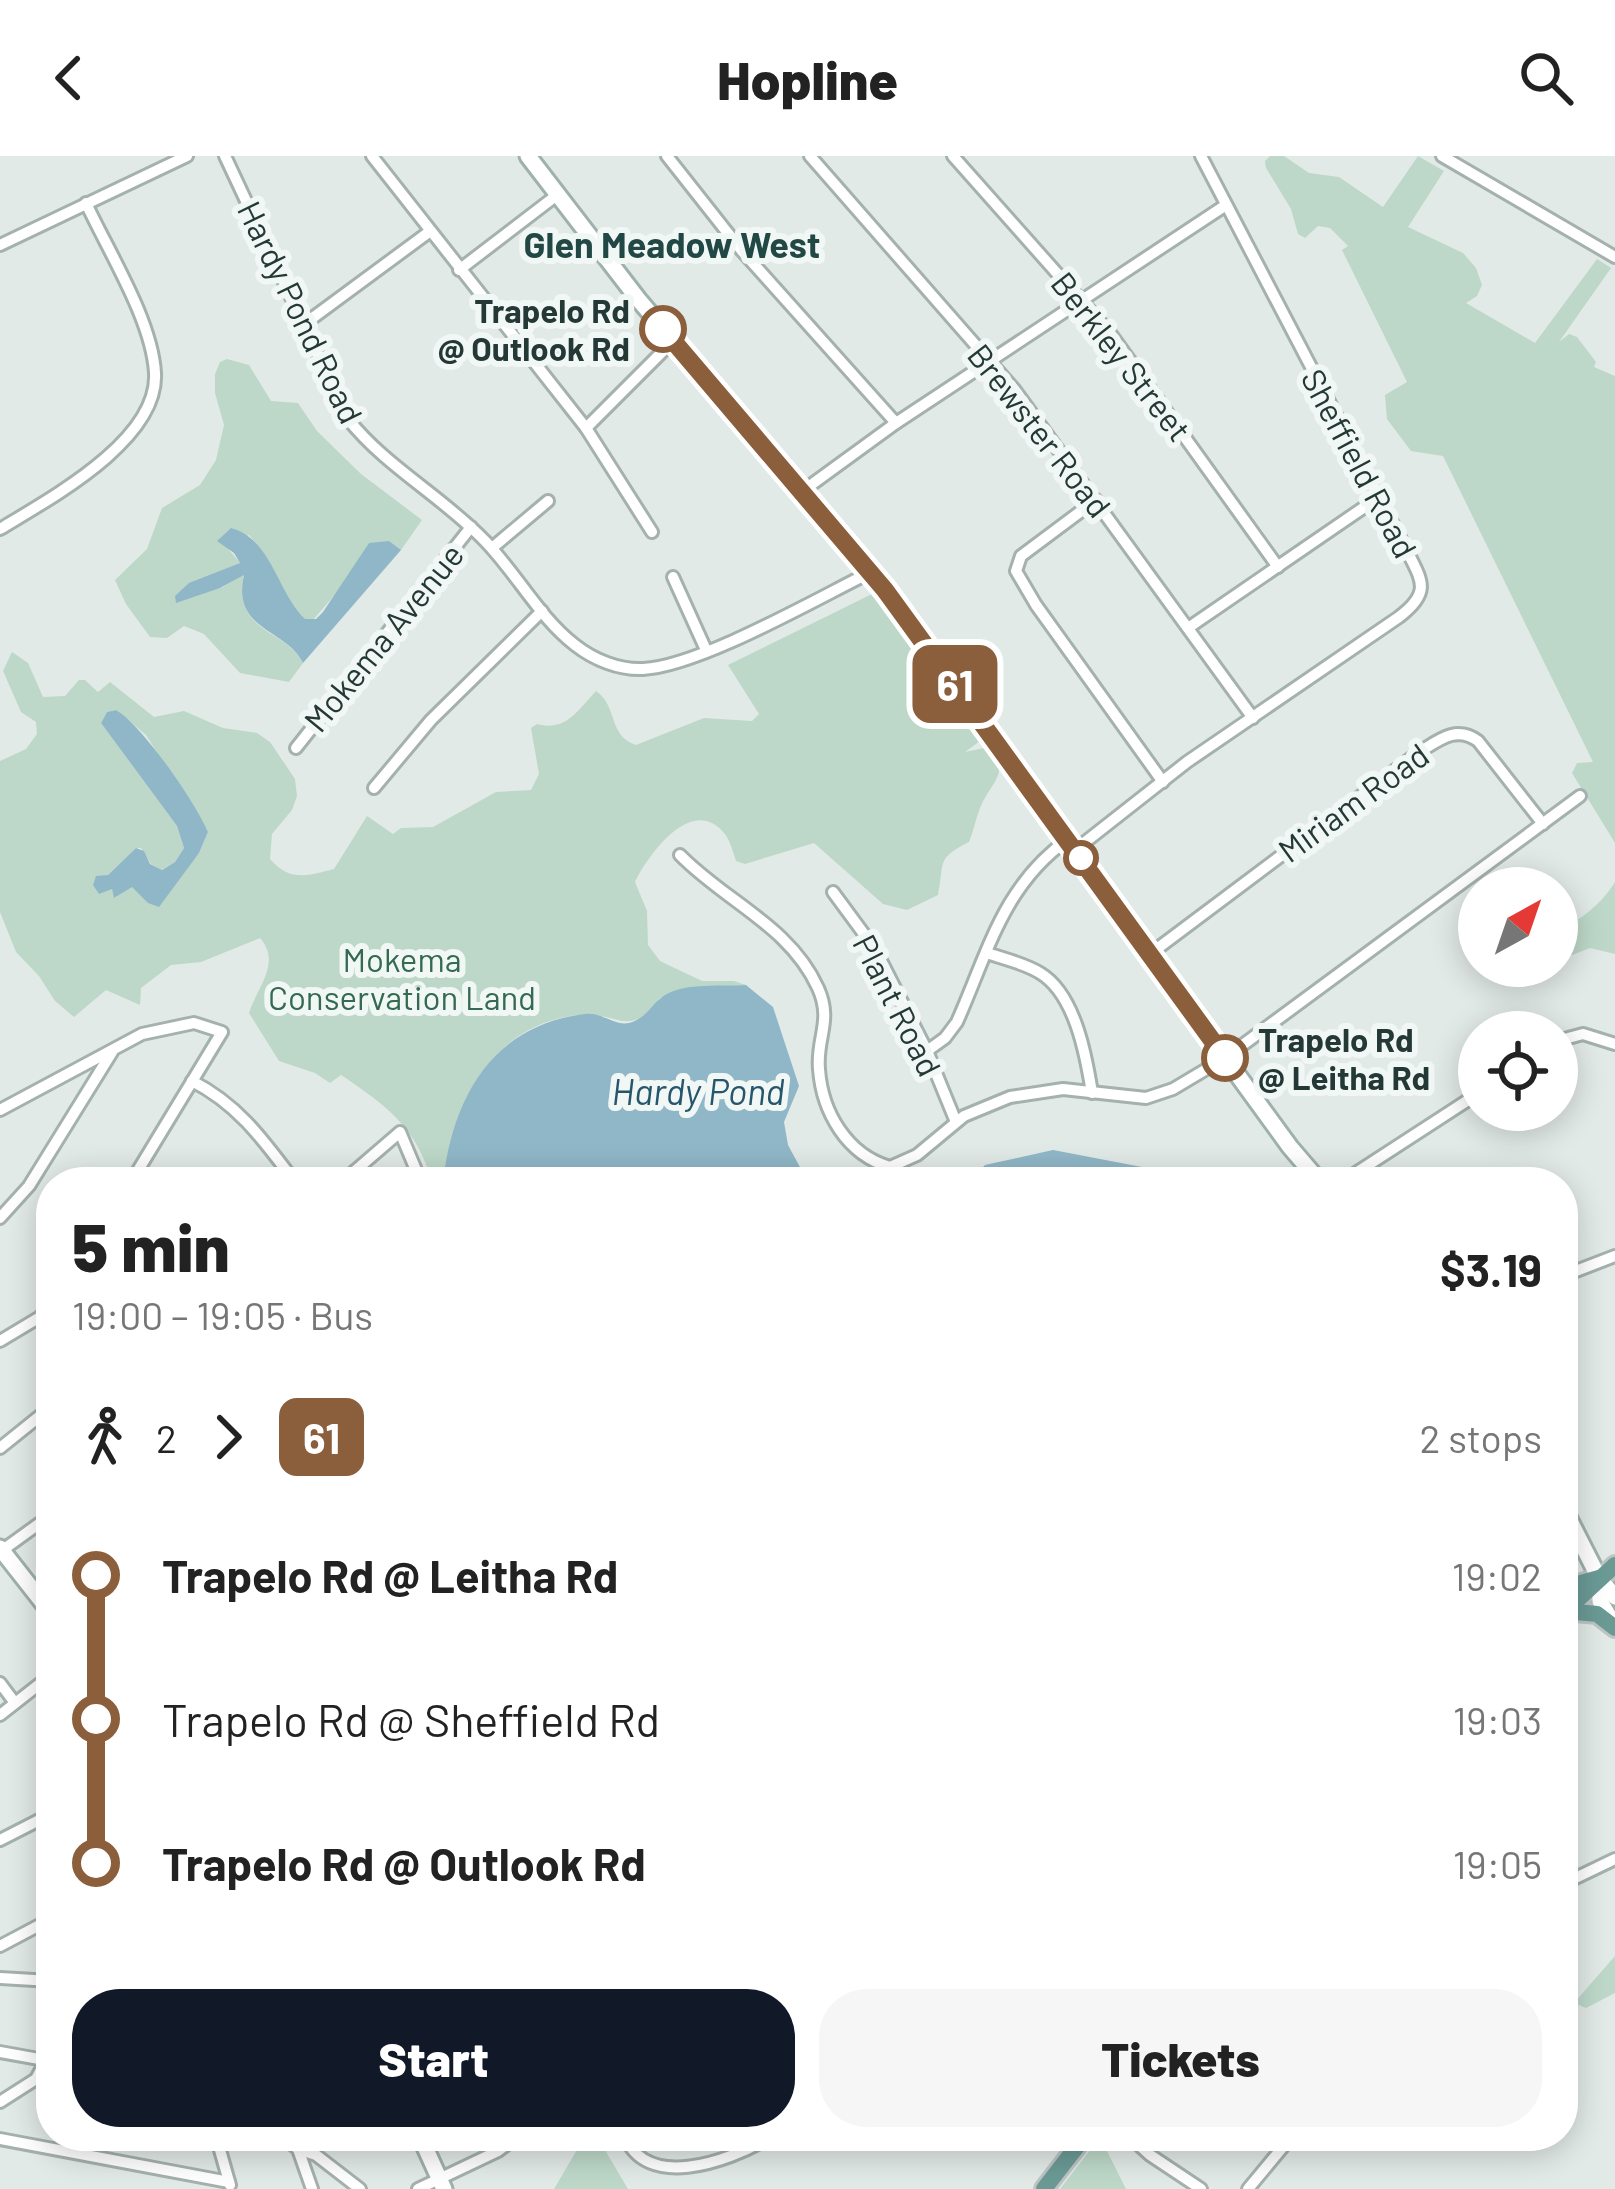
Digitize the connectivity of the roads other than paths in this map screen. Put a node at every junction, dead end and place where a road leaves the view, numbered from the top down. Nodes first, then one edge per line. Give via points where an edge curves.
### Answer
1 (187, 156) edge
2 (225, 156) edge
3 (373, 156) edge
4 (528, 156) edge
5 (667, 156) edge
6 (810, 156) edge
7 (953, 156) edge
8 (1201, 156) edge
9 (1442, 156) edge
10 (557, 195) junction
11 (86, 203) junction
12 (1226, 206) junction
13 (429, 232) junction
14 (0, 244) edge
15 (1615, 257) edge
16 (459, 270) junction
17 (1083, 302) junction
18 (303, 325) junction
19 (673, 341) junction
20 (991, 363) junction
21 (896, 423) junction
22 (586, 428) junction
23 (804, 490) junction
24 (1379, 497) junction
25 (1096, 500) junction
26 (548, 501) dead end
27 (471, 527) junction
28 (0, 529) edge
29 (652, 532) dead end
30 (492, 548) junction
31 (1278, 566) junction
32 (871, 572) junction
33 (673, 577) dead end
34 (542, 611) junction
35 (1188, 628) junction
36 (706, 650) junction
37 (1252, 718) junction
38 (296, 748) dead end
39 (1163, 782) junction
40 (374, 788) dead end
41 (1580, 796) dead end
42 (1543, 824) junction
43 (1071, 845) junction
44 (680, 855) dead end
45 (833, 892) dead end
46 (987, 952) junction
47 (1150, 954) junction
48 (1578, 1035) edge
49 (1615, 1044) edge
50 (113, 1050) junction
51 (927, 1051) junction
52 (1225, 1058) junction
53 (192, 1081) junction
54 (1092, 1093) junction
55 (1458, 1107) edge
56 (0, 1110) edge
57 (956, 1122) junction
58 (41, 1167) edge
59 (140, 1167) edge
60 (284, 1167) edge
61 (359, 1167) edge
62 (415, 1167) edge
63 (1308, 1167) edge
64 (1365, 1167) edge
65 (36, 1175) edge
66 (0, 1218) edge
67 (1615, 1256) edge
68 (1578, 1270) edge
69 (36, 1320) edge
70 (0, 1342) edge
71 (36, 1419) edge
72 (0, 1448) edge
73 (36, 1526) edge
74 (1578, 1537) edge
75 (1, 1550) edge
76 (1615, 1565) edge
77 (1599, 1578) junction
78 (36, 1594) edge
79 (1615, 1597) edge
80 (1578, 1599) edge
81 (1578, 1610) edge
82 (1615, 1627) edge
83 (0, 1683) edge
84 (36, 1687) edge
85 (15, 1703) junction
86 (0, 1715) edge
87 (36, 1822) edge
88 (0, 1840) edge
89 (1615, 1859) edge
90 (1578, 1877) edge
91 (36, 1927) edge
92 (0, 1946) edge
93 (0, 1978) edge
94 (36, 1980) edge
95 (0, 2053) edge
96 (36, 2059) edge
97 (36, 2079) edge
98 (0, 2102) edge
99 (0, 2139) edge
100 (36, 2146) edge
101 (59, 2151) edge
102 (220, 2151) edge
103 (299, 2151) edge
104 (303, 2151) edge
105 (427, 2151) edge
106 (498, 2151) edge
107 (630, 2151) edge
108 (747, 2151) edge
109 (1072, 2151) edge
110 (1146, 2151) edge
111 (1280, 2151) edge
112 (646, 2178) dead end
113 (700, 2179) dead end
114 (442, 2184) edge
115 (230, 2186) edge
116 (313, 2189) edge
117 (360, 2189) edge
118 (418, 2189) edge
119 (1043, 2189) edge
120 (1201, 2189) edge
121 (1248, 2189) edge

1 - 11 street
2 - 18 street, Hardy Pond Road
3 - 13 street
4 - 10 main road
5 - 21 street
6 - 20 street, Brewster Road
7 - 17 street, Berkley Street
8 - 12 street, Sheffield Road
9 - 15 street
10 - 16 street
10 - 19 main road
11 - 14 street
11 - 28 street via 148,340 153,393 120,447
12 - 17 street
12 - 24 street, Sheffield Road
13 - 16 street
13 - 18 street
16 - 22 street
17 - 20 street
17 - 31 street, Berkley Street
18 - 27 street, Hardy Pond Road via 358,431
19 - 22 street
19 - 23 main road
20 - 21 street
20 - 25 street, Brewster Road
21 - 23 street
22 - 29 street
23 - 32 main road
24 - 31 street
24 - 37 street, Sheffield Road via 1421,579 1418,601
25 - 35 street, Brewster Road
25 - 39 street via 1021,556 1016,571
26 - 30 street
27 - 30 street, Hardy Pond Road
27 - 38 street, Mokema Avenue
30 - 34 street, Hardy Pond Road
31 - 35 street
32 - 36 street
32 - 43 main road
33 - 36 street
34 - 36 street, Hardy Pond Road via 594,658 644,669
34 - 40 street
35 - 37 street, Brewster Road
37 - 39 street, Sheffield Road
39 - 43 street, Sheffield Road
41 - 42 street
42 - 47 street, Miriam Road via 1478,741 1452,734
42 - 52 street
43 - 46 street, Sheffield Road via 1043,858 1014,890
43 - 47 main road
44 - 57 street via 783,935 812,978 826,1020 824,1090 854,1149 900,1165
45 - 51 street, Plant Road via 875,949
46 - 51 street, Sheffield Road via 957,1022
46 - 54 street via 1056,986
47 - 52 main road
48 - 49 street
50 - 53 street via 176,1024 222,1032
50 - 56 street
50 - 58 street
51 - 57 street, Plant Road
52 - 54 street via 1163,1094
52 - 63 main road
53 - 59 street
53 - 60 street via 245,1117
54 - 57 street via 1023,1094
55 - 64 street
61 - 62 street via 400,1132
65 - 66 street
67 - 68 street
69 - 70 street
71 - 72 street
73 - 75 street
74 - 77 main road
75 - 78 main road
76 - 77 main road
77 - 79 main road
77 - 80 main road
77 - 82 main road via 1600,1601
81 - 82 main road
83 - 85 street
84 - 85 street
85 - 86 street
87 - 88 street
89 - 90 street
91 - 92 street
93 - 94 street
95 - 96 street
97 - 98 street
99 - 100 street
101 - 115 street
102 - 115 street
103 - 116 street
104 - 117 street
105 - 114 main road
106 - 114 street
107 - 112 street
108 - 113 street
109 - 119 main road
110 - 120 street
111 - 121 street
114 - 118 street

